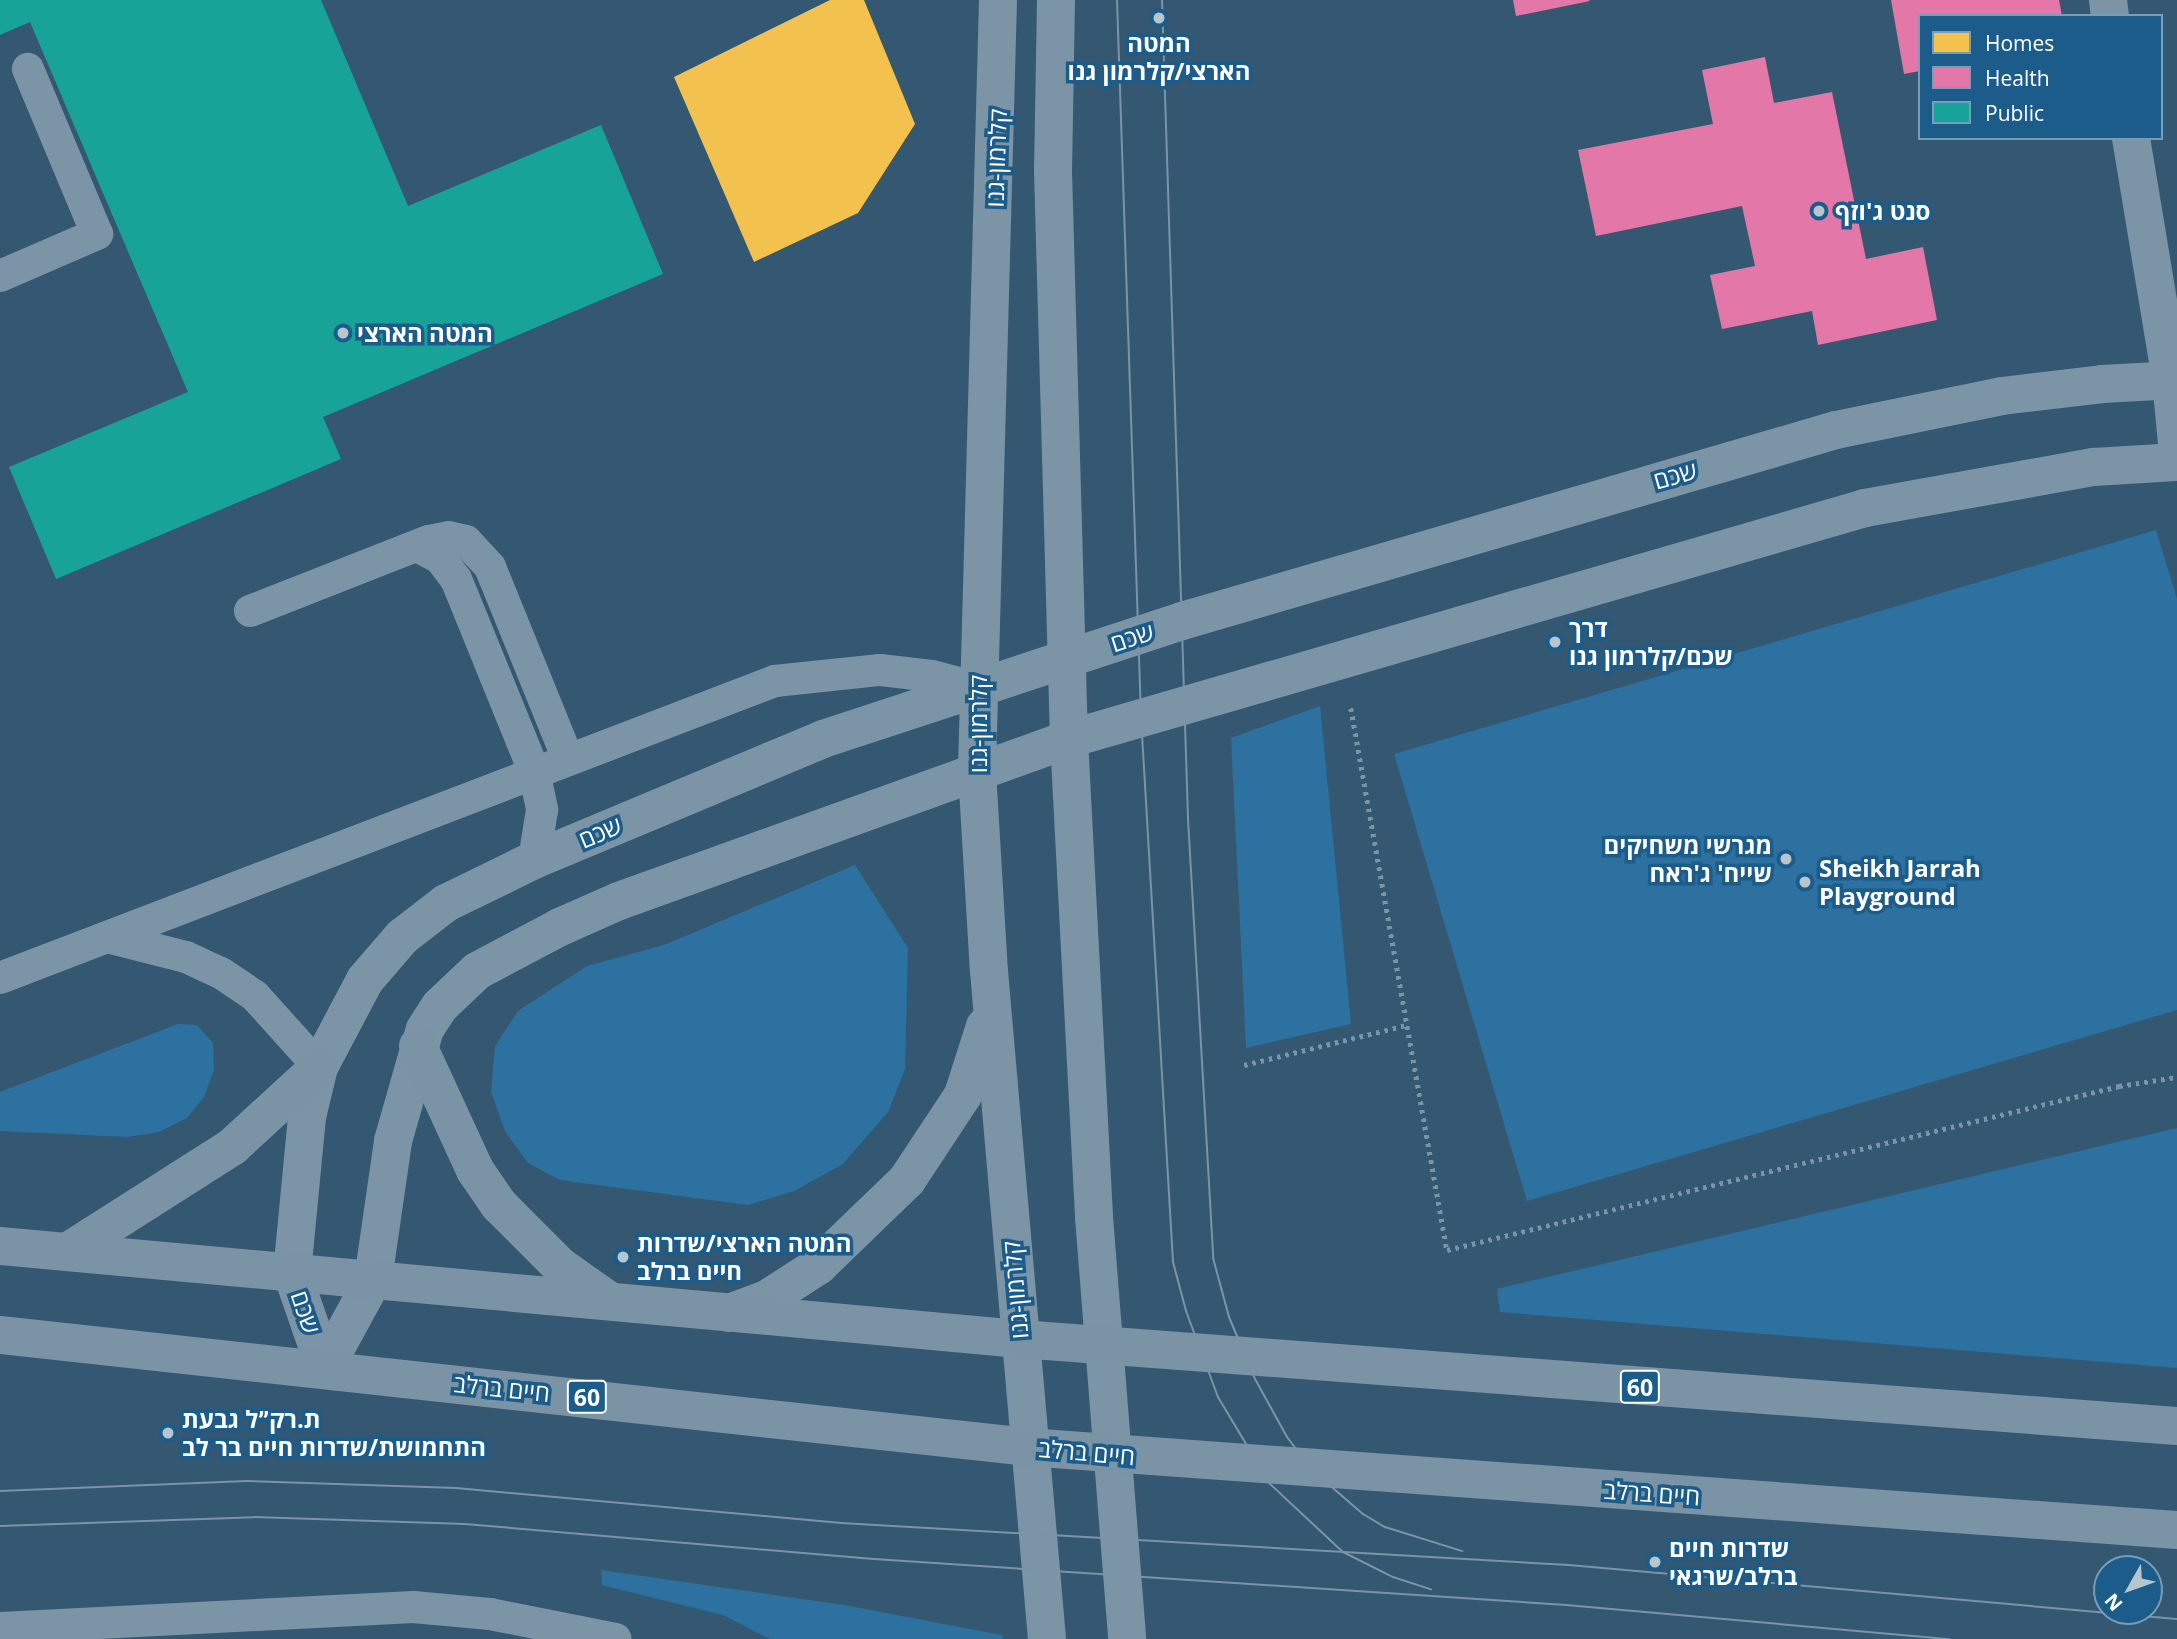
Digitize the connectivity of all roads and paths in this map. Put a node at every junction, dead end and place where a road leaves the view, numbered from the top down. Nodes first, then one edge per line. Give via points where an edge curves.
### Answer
1 (998, 0) edge
2 (1056, 0) edge
3 (28, 69) dead end
4 (2131, 140) edge
5 (0, 276) edge
6 (2174, 380) edge
7 (2177, 443) edge
8 (2177, 462) edge
9 (417, 546) junction
10 (250, 611) dead end
11 (1068, 658) junction
12 (1342, 659) junction
13 (977, 688) junction
14 (1069, 739) junction
15 (567, 757) junction
16 (534, 771) junction
17 (977, 771) junction
18 (534, 860) junction
19 (111, 938) junction
20 (989, 971) junction
21 (0, 978) edge
22 (1407, 1025) junction
23 (418, 1046) junction
24 (1244, 1065) dead end
25 (318, 1068) junction
26 (2177, 1077) edge
27 (0, 1245) edge
28 (67, 1252) junction
29 (292, 1273) junction
30 (373, 1280) junction
31 (610, 1301) junction
32 (729, 1313) junction
33 (0, 1335) edge
34 (1020, 1339) junction
35 (1103, 1345) junction
36 (325, 1368) junction
37 (2177, 1426) edge
38 (1027, 1447) junction
39 (1111, 1454) junction
40 (2177, 1530) edge
41 (0, 1628) edge
42 (616, 1639) edge
43 (1047, 1639) edge
44 (1127, 1639) edge

1 - 13 street, קלרמון-גנו
2 - 11 street via 1053,171
3 - 5 lane via 97,234
4 - 6 street
6 - 7 street
6 - 11 street, שכם via 2002,396 1836,430
8 - 12 street, שכם via 2094,467 1865,508
9 - 10 lane
9 - 15 lane via 457,538 473,545 485,559
9 - 16 lane via 440,558 456,579
11 - 13 street, שכם
11 - 14 street
12 - 14 street, שכם
12 - 22 path
13 - 15 lane via 932,676 880,670 796,678 744,691
13 - 17 street, קלרמון-גנו
13 - 18 street, שכם via 823,738
14 - 17 street, שכם
14 - 35 street
15 - 16 lane
16 - 18 lane via 542,810
16 - 19 lane
17 - 20 street, קלרמון-גנו
17 - 23 street, שכם via 619,901 560,927 498,958 458,987 440,1006
18 - 25 street, שכם via 446,903 402,937 365,980
19 - 21 lane
19 - 25 lane via 186,957 221,973 255,996
20 - 32 street via 988,1010 979,1051 963,1094 923,1160 875,1215 818,1266 767,1299
20 - 34 street, קלרמון-גנו
22 - 24 path
22 - 26 path via 1447,1250 2105,1090
23 - 30 street, שכם via 393,1141
23 - 31 highway via 475,1170 499,1205 559,1266
25 - 28 highway via 232,1147
25 - 29 street, שכם via 307,1116
27 - 28 highway, 60
28 - 29 highway, 60
29 - 30 highway, 60
29 - 36 street, שכם
30 - 31 highway, 60
30 - 36 street, שכם
31 - 32 highway, 60
32 - 34 highway, 60
33 - 36 highway, חיים ברלב / 60
34 - 35 highway, 60
34 - 38 street, קלרמון-גנו
35 - 37 highway, 60
35 - 39 street
36 - 38 highway, חיים ברלב / 60
38 - 39 highway, חיים ברלב / 60
38 - 43 street, קלרמון-גנו
39 - 40 highway, חיים ברלב / 60
39 - 44 street
41 - 42 lane via 413,1607 490,1614

